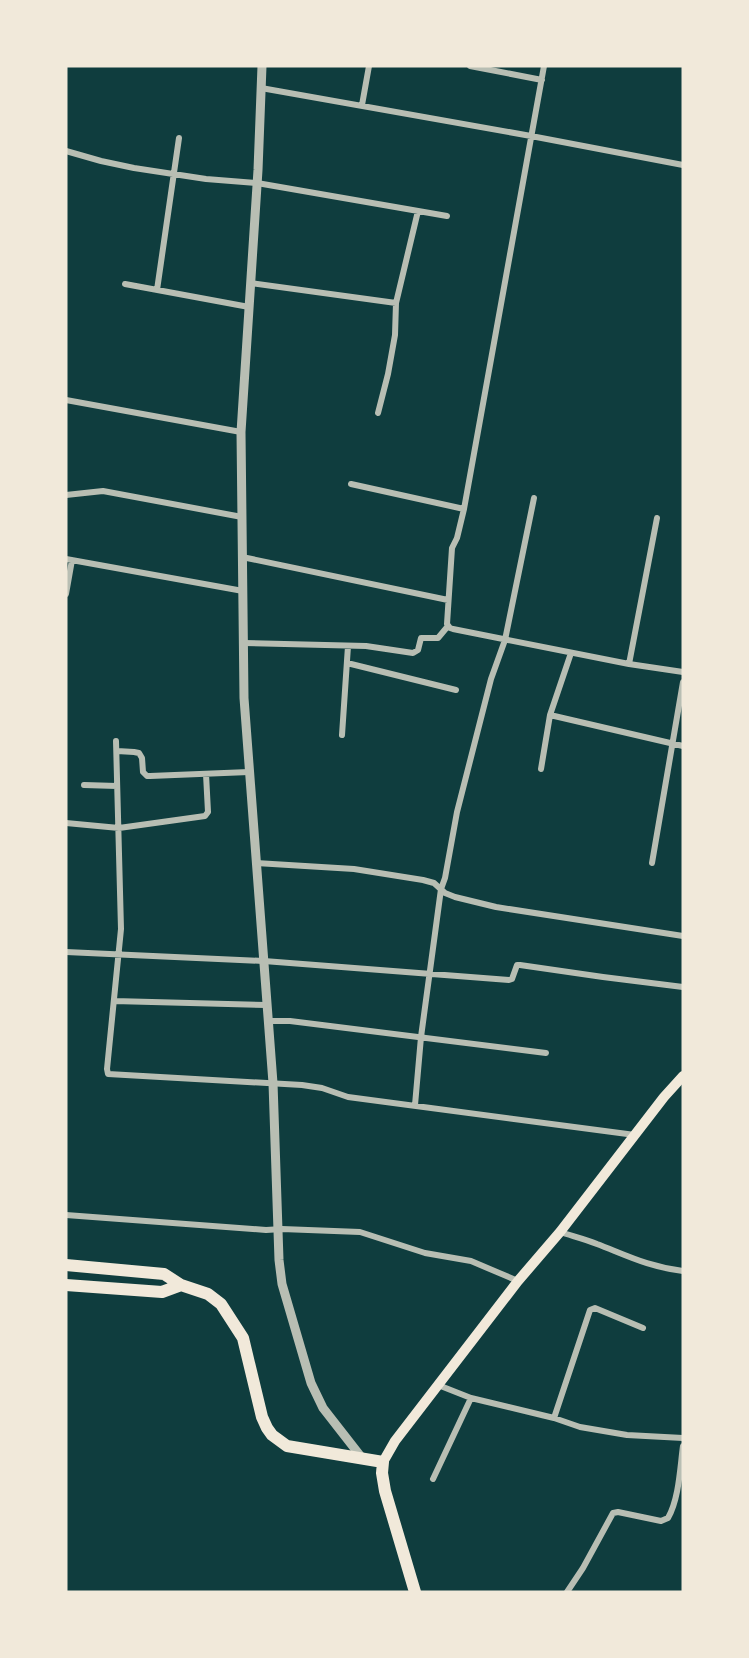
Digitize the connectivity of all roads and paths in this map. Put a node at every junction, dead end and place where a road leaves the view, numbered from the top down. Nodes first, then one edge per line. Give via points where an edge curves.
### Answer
1 (262, 66) edge
2 (369, 66) edge
3 (470, 66) edge
4 (544, 66) edge
5 (542, 81) junction
6 (261, 88) junction
7 (362, 105) junction
8 (531, 136) junction
9 (179, 138) dead end
10 (66, 151) edge
11 (683, 165) edge
12 (174, 174) junction
13 (257, 183) junction
14 (418, 211) junction
15 (447, 216) dead end
16 (250, 283) junction
17 (125, 284) dead end
18 (157, 290) junction
19 (396, 303) junction
20 (249, 307) junction
21 (66, 400) edge
22 (378, 413) dead end
23 (241, 432) junction
24 (351, 484) dead end
25 (66, 495) edge
26 (534, 498) dead end
27 (464, 509) junction
28 (242, 517) junction
29 (657, 518) dead end
30 (242, 557) junction
31 (69, 560) edge
32 (243, 591) junction
33 (66, 594) edge
34 (448, 600) junction
35 (448, 626) junction
36 (505, 640) junction
37 (243, 643) junction
38 (348, 646) junction
39 (571, 653) junction
40 (347, 663) junction
41 (629, 664) junction
42 (683, 672) edge
43 (683, 682) edge
44 (456, 690) dead end
45 (550, 715) junction
46 (342, 735) dead end
47 (116, 741) dead end
48 (672, 744) junction
49 (683, 746) edge
50 (117, 751) junction
51 (541, 768) dead end
52 (249, 772) junction
53 (206, 774) junction
54 (84, 785) dead end
55 (117, 786) junction
56 (66, 823) edge
57 (118, 828) junction
58 (256, 863) junction
59 (652, 863) dead end
60 (441, 890) junction
61 (683, 936) edge
62 (66, 952) edge
63 (118, 955) junction
64 (264, 961) junction
65 (428, 974) junction
66 (683, 987) edge
67 (114, 1001) junction
68 (267, 1005) junction
69 (268, 1021) junction
70 (421, 1037) junction
71 (546, 1053) dead end
72 (683, 1076) edge
73 (273, 1083) junction
74 (415, 1105) junction
75 (635, 1135) junction
76 (66, 1215) edge
77 (278, 1229) junction
78 (560, 1232) junction
79 (66, 1264) edge
80 (683, 1271) edge
81 (518, 1281) junction
82 (66, 1285) edge
83 (181, 1285) junction
84 (643, 1328) dead end
85 (438, 1385) junction
86 (471, 1398) junction
87 (554, 1418) junction
88 (683, 1438) edge
89 (683, 1446) edge
90 (362, 1458) junction
91 (383, 1462) junction
92 (433, 1479) dead end
93 (415, 1592) edge
94 (567, 1592) edge

1 - 6 street
2 - 7 street
3 - 5 street
4 - 5 street
5 - 8 street
6 - 7 street
6 - 13 street
7 - 8 street
8 - 11 street
8 - 27 street
9 - 12 street
10 - 12 street
12 - 13 street
12 - 18 street
13 - 14 street
13 - 16 street
14 - 15 street
14 - 19 street
16 - 19 street
16 - 20 street
17 - 18 street
18 - 20 street
19 - 22 street via 395,336
20 - 23 street
21 - 23 street
23 - 28 street
24 - 27 street
25 - 28 street via 103,491
26 - 36 street
27 - 34 street via 452,548
28 - 30 street
29 - 41 street
30 - 32 street
30 - 34 street
31 - 32 street
31 - 33 street
32 - 37 street
34 - 35 street
35 - 36 street
35 - 38 street via 436,639 421,638 413,653
36 - 39 street
36 - 60 street via 491,679
37 - 38 street
37 - 52 street
38 - 40 street
39 - 41 street
39 - 45 street
40 - 44 street
40 - 46 street
41 - 42 street
43 - 48 street
45 - 48 street
45 - 51 street
47 - 50 street
48 - 49 street
48 - 59 street
50 - 53 street via 139,753 147,776
50 - 55 street
52 - 53 street
52 - 58 street
53 - 57 street via 206,815
54 - 55 street
55 - 57 street
56 - 57 street
57 - 63 street
58 - 60 street via 380,873 430,881
58 - 64 street
60 - 61 street via 516,911
60 - 65 street
62 - 63 street
63 - 64 street
63 - 67 street
64 - 65 street
64 - 68 street
65 - 66 street via 509,980 520,965
65 - 70 street
67 - 68 street
67 - 73 street via 106,1072 109,1075
68 - 69 street
69 - 70 street
69 - 73 street
70 - 71 street
70 - 74 street
72 - 75 main road
73 - 74 street via 315,1086 348,1097
73 - 77 street
74 - 75 street
75 - 78 main road
76 - 77 street
77 - 81 street via 360,1232 425,1253 471,1261
77 - 90 street via 282,1284 311,1383 323,1408
78 - 80 street via 630,1259
78 - 81 main road
79 - 83 main road via 164,1274
81 - 85 main road
82 - 83 main road via 162,1292
83 - 90 main road via 208,1294 230,1316 243,1338 262,1417 272,1435 294,1448
84 - 87 street via 595,1308 590,1310
85 - 86 street
85 - 91 main road
86 - 87 street
86 - 92 street
87 - 88 street via 627,1435
89 - 94 street via 668,1518 661,1521 614,1513
90 - 91 main road
91 - 93 main road via 385,1491

